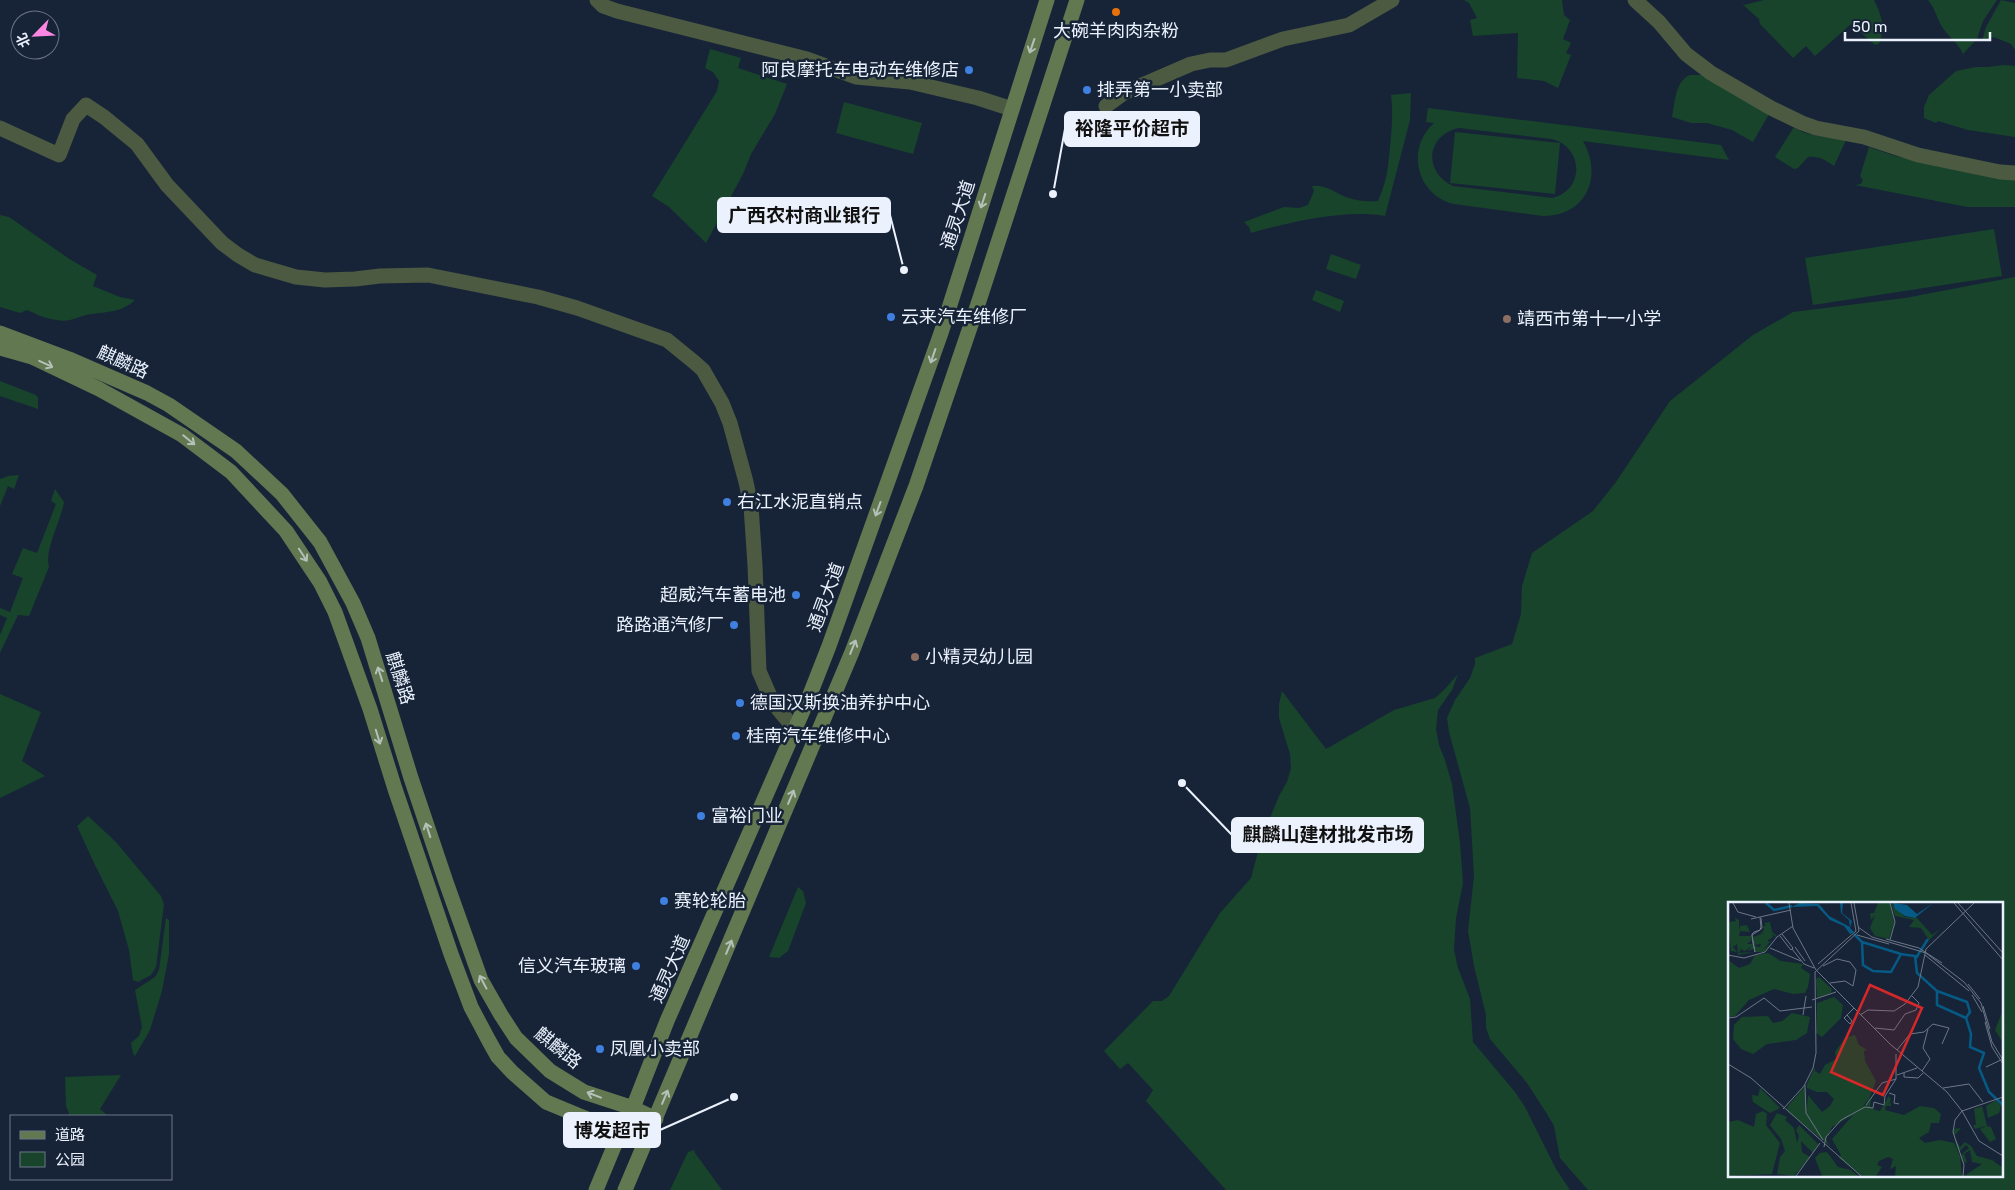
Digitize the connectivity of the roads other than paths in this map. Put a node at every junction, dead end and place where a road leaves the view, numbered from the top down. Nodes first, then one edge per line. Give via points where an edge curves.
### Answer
1 (597, 0) edge
2 (1047, 0) edge
3 (1077, 0) edge
4 (1392, 0) edge
5 (1635, 0) edge
6 (1106, 106) dead end
7 (1012, 109) junction
8 (0, 128) edge
9 (2015, 173) edge
10 (0, 333) edge
11 (0, 348) edge
12 (794, 728) junction
13 (632, 1108) junction
14 (656, 1119) junction
15 (620, 1132) junction
16 (645, 1143) junction
17 (596, 1190) edge
18 (626, 1190) edge

1 - 7 street via 617,11 807,59 856,76 910,82
2 -> 7 main road, 通灵大道
14 -> 3 main road via 852,652 916,486
4 - 6 street via 1348,25 1283,39 1226,60 1191,64 1124,93
5 - 9 street via 1686,54 1711,73 1802,123 1864,137 1918,156
7 -> 12 main road, 通灵大道 via 938,342 829,646
8 - 12 street via 59,155 73,119 86,105 137,144 167,186 222,243 254,265 296,277 325,280 428,275 538,297 667,340 703,370 714,386 730,423 751,506 759,671 773,703
13 -> 10 main road, 麒麟路 via 584,1092 550,1071 516,1038 481,980 411,778 368,638 333,565 295,508 236,451 170,405 69,358
11 -> 15 main road, 麒麟路 via 32,358 99,389 182,435 231,472 286,531 320,582 344,637 451,954 479,1024 498,1057 546,1102
12 - 13 main road, 通灵大道
13 - 14 main road, 麒麟路
13 - 15 main road, 通灵大道
14 - 16 main road
15 - 16 main road, 麒麟路
15 - 17 main road, 通灵大道
16 - 18 main road

